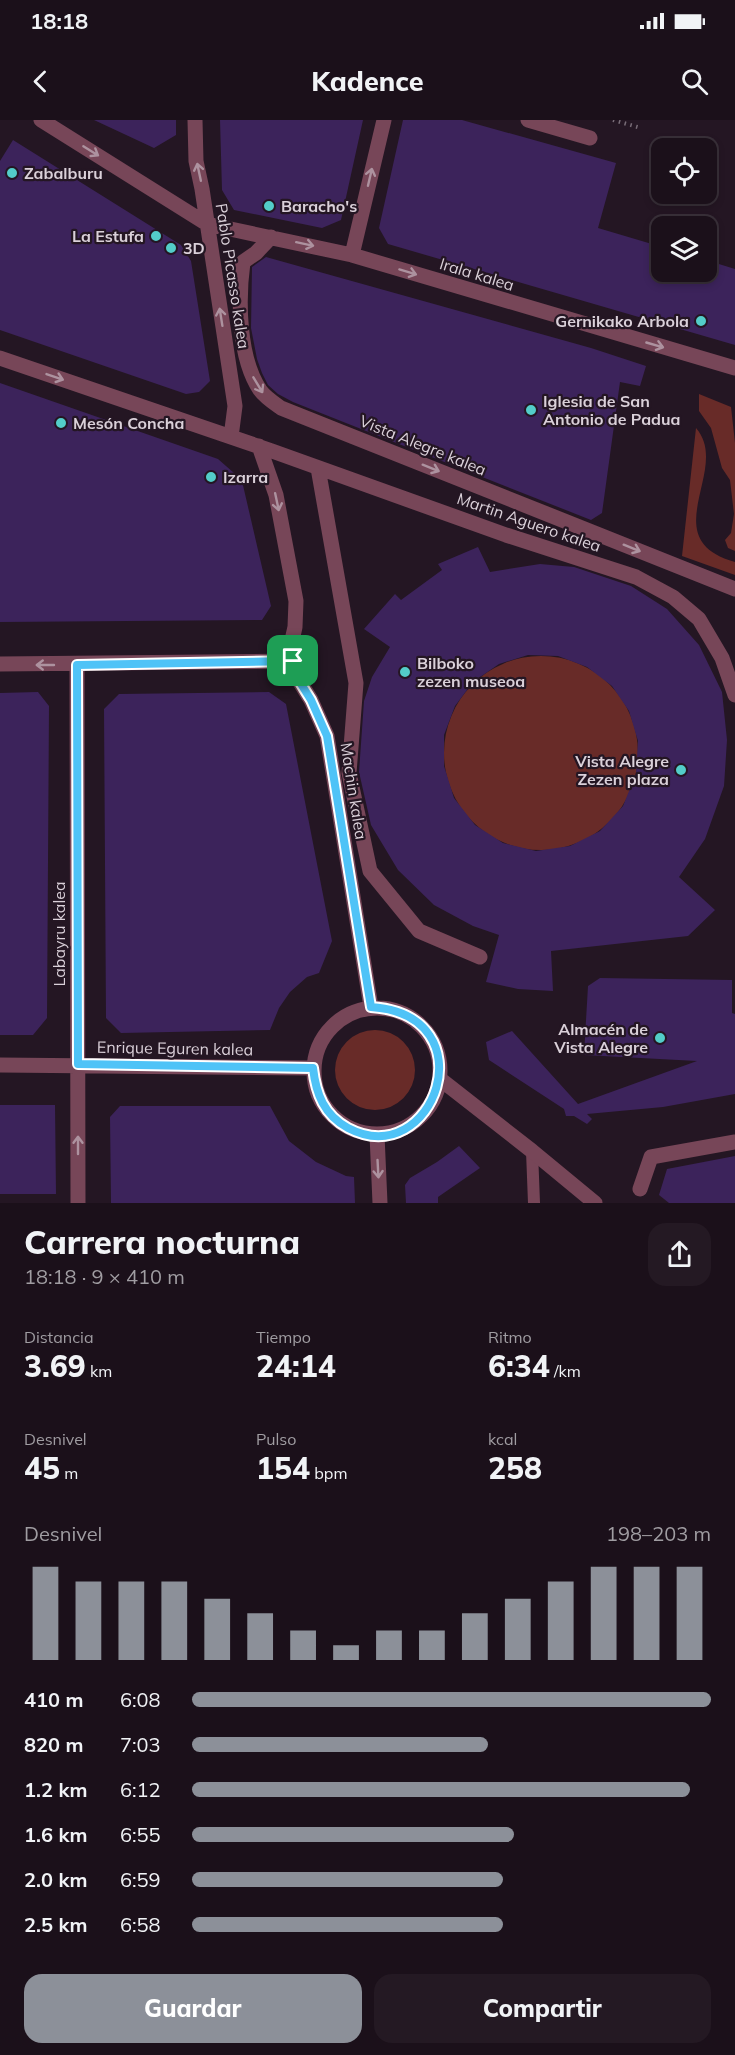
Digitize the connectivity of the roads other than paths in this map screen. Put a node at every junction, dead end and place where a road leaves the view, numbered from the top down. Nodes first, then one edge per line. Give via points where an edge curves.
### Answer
1 (195, 120) edge
2 (384, 120) edge
3 (528, 120) edge
4 (46, 122) edge
5 (590, 138) dead end
6 (207, 224) junction
7 (271, 237) junction
8 (352, 255) junction
9 (0, 358) edge
10 (735, 368) edge
11 (231, 437) junction
12 (259, 446) junction
13 (318, 468) junction
14 (735, 589) edge
15 (293, 661) junction
16 (0, 664) edge
17 (77, 665) junction
18 (735, 695) edge
19 (480, 957) dead end
20 (371, 1007) junction
21 (78, 1064) junction
22 (0, 1065) edge
23 (313, 1068) junction
24 (440, 1079) junction
25 (377, 1135) junction
26 (735, 1142) edge
27 (532, 1150) junction
28 (640, 1189) dead end
29 (78, 1203) edge
30 (380, 1203) edge
31 (534, 1203) edge
32 (595, 1203) edge

6 -> 1 street, Pablo Picasso kalea via 196,161
8 -> 2 street
3 - 5 street
4 -> 6 street
6 - 7 street, Irala kalea
11 -> 6 street, Pablo Picasso kalea via 235,406
7 -> 8 street, Irala kalea
7 -> 14 street, Vista Alegre kalea via 243,262 240,282 244,349 251,373 261,392 281,408
8 -> 10 street, Irala kalea
9 -> 11 street, Martin Aguero kalea
11 - 12 street, Martin Aguero kalea
12 - 13 street, Martin Aguero kalea
12 -> 15 street, Machin kalea via 276,495 296,601
13 - 18 street, Martin Aguero kalea via 636,577 674,597 699,619 722,658
13 - 19 street via 356,683 349,773 370,871 419,932
15 - 17 street
15 - 20 street, Machin kalea via 327,736
17 -> 16 street
17 - 21 street, Labayru kalea
20 - 23 street via 338,1020 325,1033
20 - 24 street via 408,1015 423,1027 440,1060
21 - 22 street, Enrique Eguren kalea
21 - 23 street, Enrique Eguren kalea
29 -> 21 street, Labayru kalea
23 - 25 street via 315,1088 324,1107 338,1122 356,1132
24 - 25 street via 425,1113 395,1133
24 - 27 street
25 -> 30 street
26 - 28 street via 651,1157
27 - 31 lane
27 - 32 street

